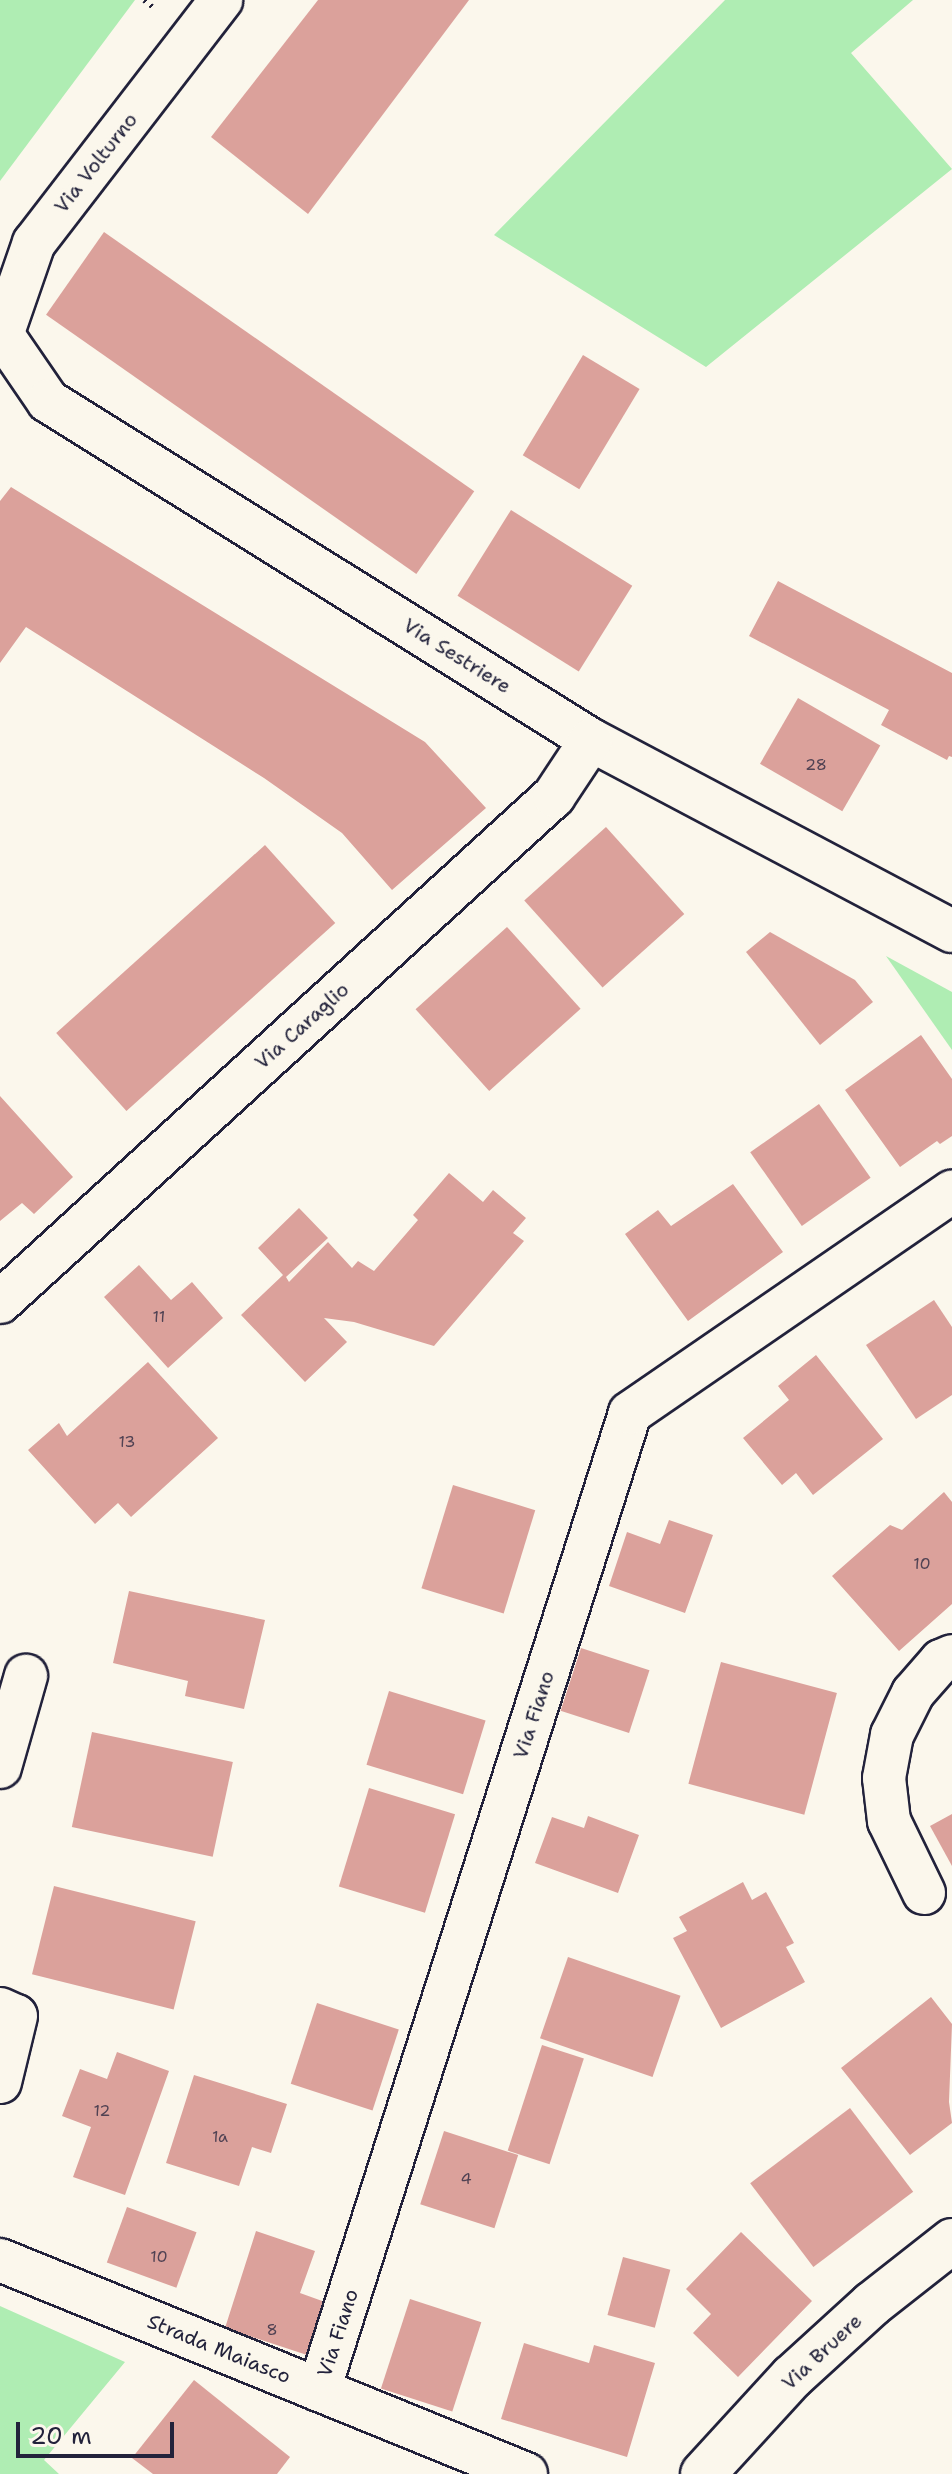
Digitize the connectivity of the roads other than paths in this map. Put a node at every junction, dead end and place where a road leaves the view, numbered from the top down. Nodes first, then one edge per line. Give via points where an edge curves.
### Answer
1 (221, 0) edge
2 (1, 335) edge
3 (591, 740) junction
4 (952, 931) edge
5 (952, 1192) edge
6 (5, 1287) edge
7 (952, 1656) edge
8 (26, 1676) dead end
9 (0, 1767) edge
10 (924, 1893) dead end
11 (0, 2009) edge
12 (0, 2082) edge
13 (952, 2241) edge
14 (0, 2260) edge
15 (319, 2390) junction
16 (526, 2474) edge
17 (703, 2474) edge

1 - 2 street, Via Volturno via 34,243
2 - 3 street, Via Sestriere via 48,401
3 - 4 street, Via Sestriere
3 - 6 street, Via Caraglio via 554,796
5 - 15 street, Via Fiano via 630,1413
7 - 10 street via 913,1693 892,1735 884,1778 889,1821
8 - 9 street
11 - 12 street via 16,2016
13 - 17 street, Via Bruere via 792,2377
14 - 15 street, Strada Maiasco
15 - 16 street, Strada Maiasco

